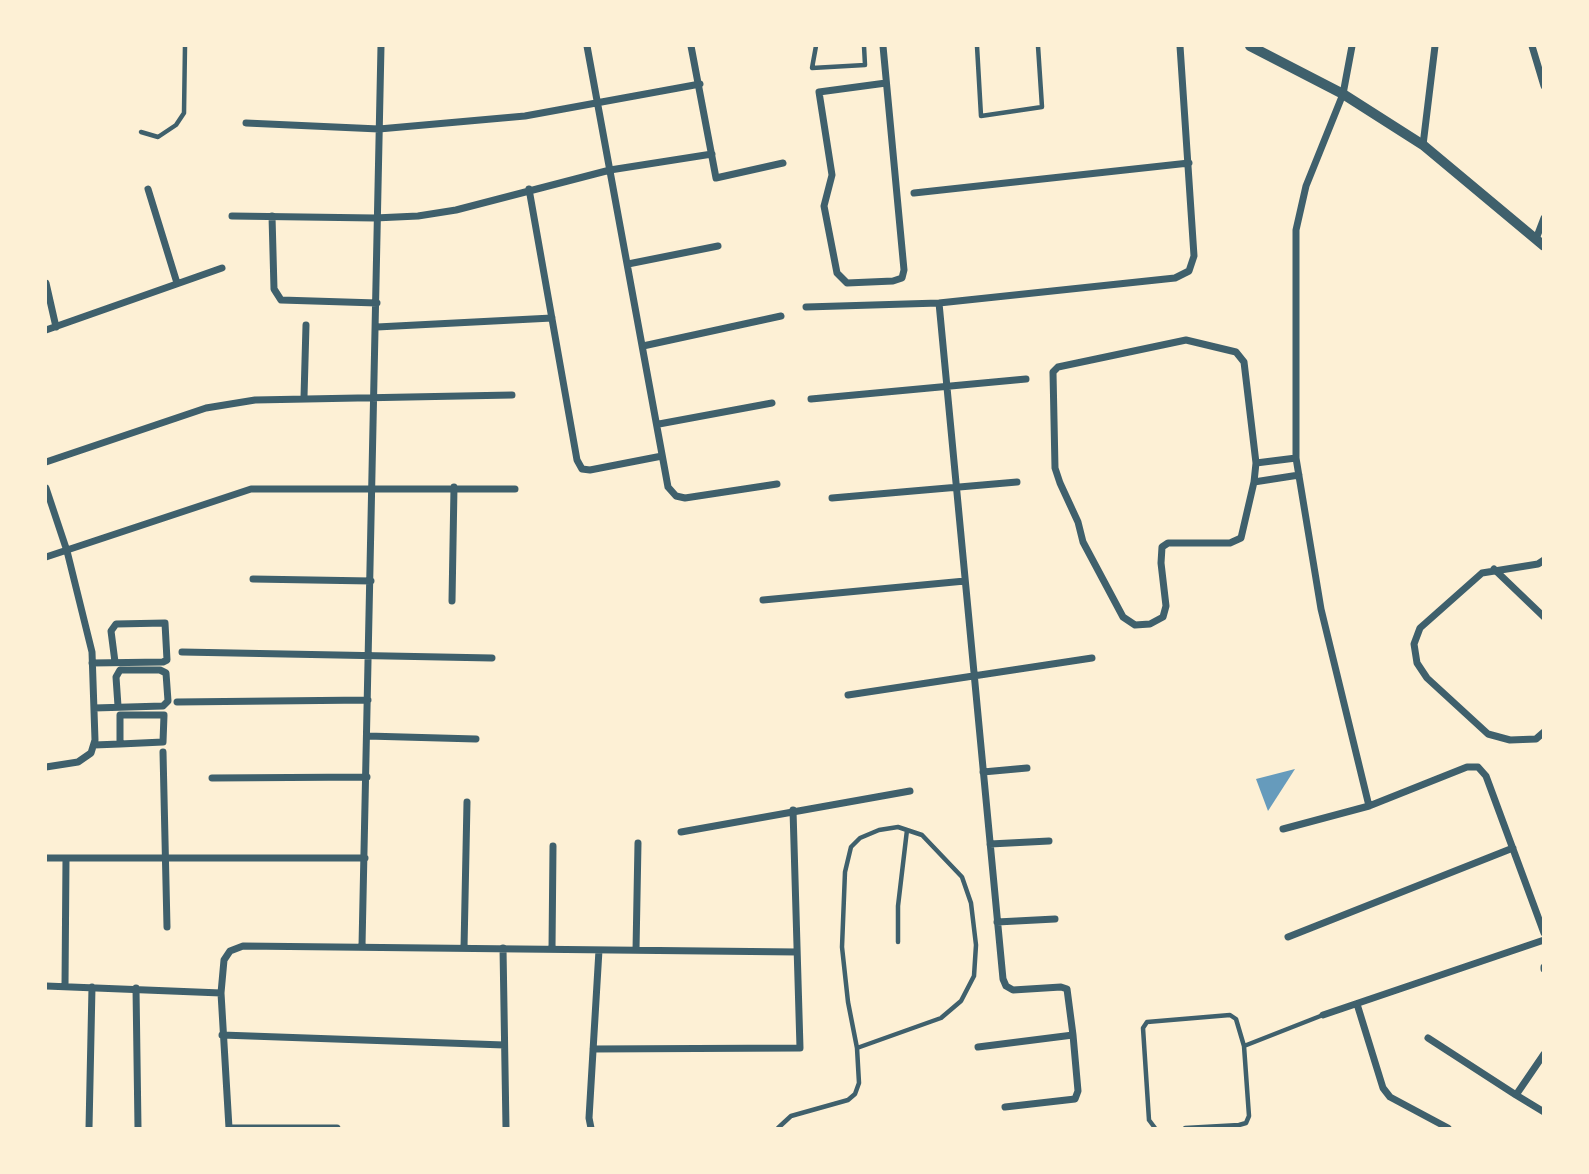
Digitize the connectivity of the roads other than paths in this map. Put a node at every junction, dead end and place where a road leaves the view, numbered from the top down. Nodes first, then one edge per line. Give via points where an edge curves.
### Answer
1 (185, 46) edge
2 (381, 46) edge
3 (587, 46) edge
4 (691, 46) edge
5 (816, 46) edge
6 (864, 46) edge
7 (883, 46) edge
8 (977, 46) edge
9 (1038, 46) edge
10 (1180, 46) edge
11 (1250, 46) edge
12 (1352, 46) edge
13 (1435, 46) edge
14 (1532, 46) edge
15 (886, 83) junction
16 (700, 84) junction
17 (1544, 86) edge
18 (1343, 94) junction
19 (599, 104) junction
20 (246, 123) dead end
21 (379, 129) junction
22 (141, 132) dead end
23 (1423, 145) junction
24 (712, 154) junction
25 (783, 163) dead end
26 (1189, 163) junction
27 (610, 170) junction
28 (148, 189) dead end
29 (528, 189) junction
30 (914, 194) dead end
31 (232, 216) dead end
32 (272, 216) junction
33 (375, 218) junction
34 (1544, 218) edge
35 (1540, 242) edge
36 (718, 246) dead end
37 (628, 264) junction
38 (222, 268) dead end
39 (46, 283) edge
40 (177, 283) junction
41 (377, 303) junction
42 (939, 303) junction
43 (806, 307) dead end
44 (780, 316) dead end
45 (552, 318) junction
46 (306, 325) dead end
47 (56, 327) junction
48 (377, 327) junction
49 (46, 330) edge
50 (643, 346) junction
51 (1027, 379) dead end
52 (947, 387) junction
53 (373, 395) junction
54 (512, 395) dead end
55 (304, 397) junction
56 (811, 400) dead end
57 (772, 403) dead end
58 (659, 424) junction
59 (662, 456) junction
60 (1296, 458) junction
61 (46, 462) edge
62 (1256, 463) junction
63 (1299, 475) junction
64 (1017, 482) dead end
65 (1254, 482) junction
66 (777, 484) dead end
67 (956, 486) junction
68 (454, 487) junction
69 (46, 488) edge
70 (373, 488) junction
71 (515, 489) dead end
72 (832, 498) dead end
73 (66, 551) junction
74 (46, 557) edge
75 (1544, 559) edge
76 (1494, 569) junction
77 (253, 579) dead end
78 (965, 581) junction
79 (371, 582) junction
80 (763, 600) dead end
81 (452, 601) dead end
82 (1544, 617) edge
83 (182, 652) dead end
84 (369, 656) junction
85 (492, 658) dead end
86 (1092, 658) dead end
87 (114, 662) junction
88 (92, 663) junction
89 (974, 676) junction
90 (848, 695) dead end
91 (368, 700) junction
92 (177, 702) dead end
93 (117, 706) junction
94 (94, 708) junction
95 (1544, 732) edge
96 (367, 736) junction
97 (476, 739) dead end
98 (120, 744) junction
99 (94, 745) junction
100 (163, 752) dead end
101 (46, 767) edge
102 (1027, 768) dead end
103 (984, 772) junction
104 (367, 777) junction
105 (212, 778) dead end
106 (910, 791) dead end
107 (467, 803) dead end
108 (1369, 806) junction
109 (793, 810) junction
110 (1283, 829) dead end
111 (907, 830) junction
112 (681, 832) dead end
113 (1049, 841) dead end
114 (638, 843) dead end
115 (990, 844) junction
116 (553, 846) dead end
117 (1513, 848) junction
118 (46, 858) edge
119 (66, 858) junction
120 (164, 858) junction
121 (365, 858) junction
122 (1055, 919) dead end
123 (997, 922) junction
124 (167, 927) dead end
125 (1544, 933) edge
126 (1288, 937) dead end
127 (1544, 940) edge
128 (898, 942) dead end
129 (362, 946) junction
130 (464, 948) junction
131 (503, 948) junction
132 (552, 949) junction
133 (599, 950) junction
134 (636, 950) junction
135 (797, 953) junction
136 (46, 986) edge
137 (65, 986) junction
138 (92, 987) junction
139 (136, 988) junction
140 (221, 993) junction
141 (1357, 1004) junction
142 (1323, 1016) joint
143 (222, 1035) junction
144 (1073, 1035) junction
145 (1427, 1038) dead end
146 (504, 1045) junction
147 (1244, 1046) junction
148 (978, 1047) dead end
149 (857, 1048) junction
150 (593, 1049) junction
151 (1544, 1054) edge
152 (1516, 1095) junction
153 (1005, 1107) dead end
154 (1544, 1112) edge
155 (229, 1128) edge
156 (89, 1129) edge
157 (138, 1129) edge
158 (337, 1129) edge
159 (506, 1129) edge
160 (591, 1129) edge
161 (778, 1129) edge
162 (1155, 1129) edge
163 (1185, 1129) edge
164 (1448, 1129) edge

1 - 22 lane via 184,113 159,137
2 - 21 street
3 - 19 street
4 - 16 street
5 - 6 lane via 812,68 865,65
7 - 15 street
8 - 9 lane via 981,116 1042,107
10 - 26 street
11 - 18 street
12 - 18 street
13 - 23 street
14 - 17 street
15 - 15 street via 818,92 832,175 824,206 837,273 847,283 893,281 902,278 904,270
16 - 19 street
16 - 24 street
18 - 23 street
18 - 60 street via 1306,186 1296,230
19 - 21 street via 525,116
19 - 27 street
20 - 21 street
21 - 33 street
23 - 35 street
24 - 25 street via 716,178
24 - 27 street
26 - 30 street
26 - 42 street via 1194,256 1189,271 1175,278
27 - 29 street
27 - 37 street
28 - 40 street
29 - 33 street via 456,210
29 - 45 street
31 - 32 street
32 - 33 street
32 - 41 street via 274,289 281,300
33 - 41 street
34 - 35 street
36 - 37 street
37 - 50 street
38 - 40 street
39 - 47 street
40 - 47 street
41 - 48 street
42 - 43 street
42 - 52 street
44 - 50 street
45 - 48 street
45 - 59 street via 582,469
46 - 55 street
47 - 49 street
48 - 53 street
50 - 58 street
51 - 52 street
52 - 56 street
52 - 67 street
53 - 54 street
53 - 55 street
53 - 70 street
55 - 61 street via 206,408
57 - 58 street
58 - 59 street
59 - 66 street via 668,487 676,496
60 - 62 street
60 - 63 street
62 - 65 street
62 - 65 street via 1244,362 1236,352 1186,340 1058,367 1053,372 1055,468 1083,542 1124,617 1135,625 1163,617 1163,547 1168,543 1230,543 1241,538
63 - 65 street
63 - 108 street via 1321,610
64 - 67 street
67 - 72 street
67 - 78 street
68 - 70 street
68 - 71 street
68 - 81 street
69 - 73 street
70 - 73 street via 251,489
70 - 79 street
73 - 74 street
73 - 88 street
75 - 76 street via 1526,567
76 - 82 street
76 - 95 street via 1482,573 1420,628 1414,644 1417,663 1427,678 1488,734 1510,740 1536,739
77 - 79 street
78 - 80 street
78 - 89 street
79 - 84 street
83 - 84 street
84 - 85 street
84 - 91 street
86 - 89 street
87 - 87 street via 167,660 165,623 116,624 111,631
87 - 88 street
88 - 94 street
89 - 90 street
89 - 103 street
91 - 92 street
91 - 96 street
93 - 93 street via 166,705 166,673 120,670
93 - 94 street
94 - 99 street
96 - 97 street
96 - 104 street
98 - 98 street via 163,742 164,715 120,715
98 - 99 street
99 - 101 street via 78,762
100 - 120 street
102 - 103 street
103 - 115 street
104 - 105 street
104 - 121 street
106 - 109 street
107 - 130 street
108 - 110 street
108 - 117 street via 1467,767 1478,768 1486,776
109 - 112 street
109 - 135 street
111 - 128 lane
111 - 149 lane via 879,830 860,838 851,847 845,872 842,947
111 - 149 lane via 922,835 962,877 971,903 974,976 961,1001 941,1018
113 - 115 street
114 - 134 street
115 - 123 street
116 - 132 street
117 - 125 street
117 - 126 street
118 - 119 street
119 - 120 street
119 - 137 street
120 - 121 street
120 - 124 street
121 - 129 street
122 - 123 street
123 - 144 street via 1006,986 1013,990 1068,989
127 - 141 street
129 - 130 street
129 - 140 street via 243,947 230,951 224,960
130 - 131 street
131 - 132 street
131 - 146 street
132 - 133 street
133 - 134 street
133 - 150 street
134 - 135 street
135 - 150 street via 800,1048
136 - 137 street
137 - 138 street
138 - 139 street
138 - 156 street
139 - 140 street
139 - 157 street
140 - 143 street
141 - 142 street
141 - 164 street via 1383,1088 1390,1097
142 - 147 lane
143 - 146 street
143 - 155 street
144 - 148 street
144 - 153 street via 1075,1099
145 - 152 street
146 - 159 street
147 - 162 lane via 1236,1019 1230,1015 1147,1022 1143,1028 1149,1120
147 - 163 lane via 1246,1123
149 - 161 lane via 859,1083 855,1094 791,1116
150 - 160 street
151 - 152 street
152 - 154 street
155 - 158 street

